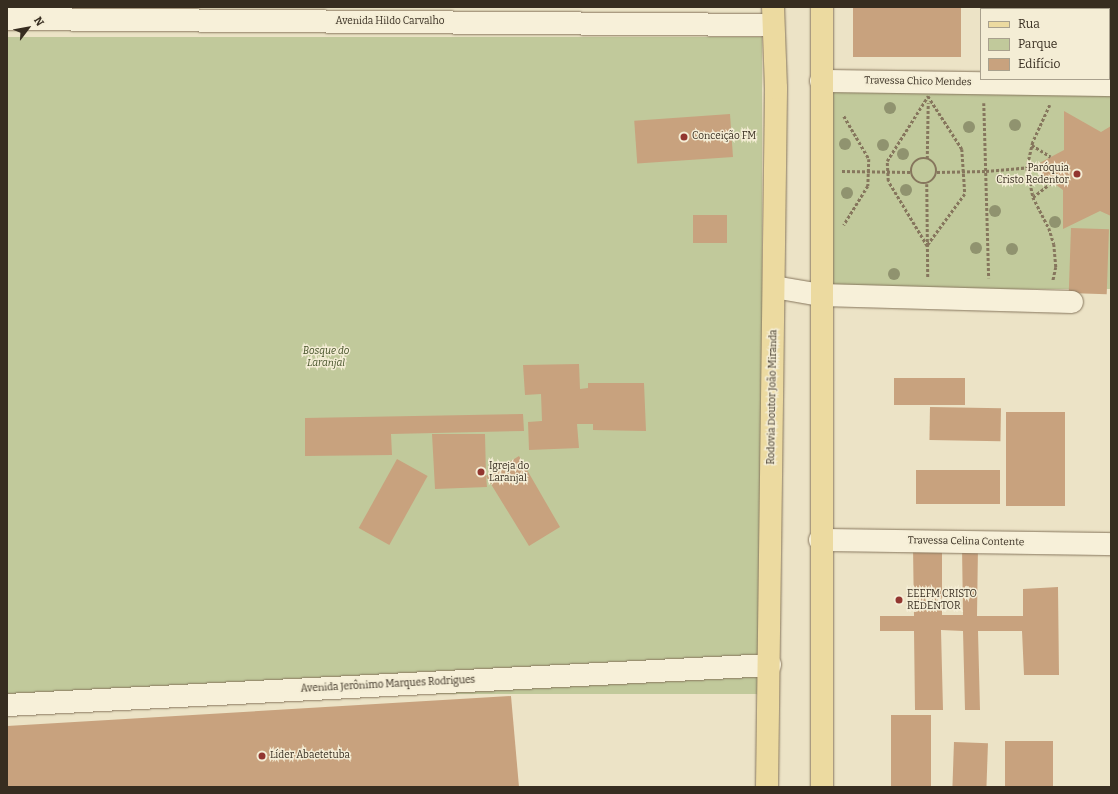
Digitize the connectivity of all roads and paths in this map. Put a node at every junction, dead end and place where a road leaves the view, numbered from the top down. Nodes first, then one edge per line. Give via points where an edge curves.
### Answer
1 (822, 7) edge
2 (105, 13) edge
3 (773, 16) edge
4 (7, 19) edge
5 (821, 81) junction
6 (1111, 85) edge
7 (928, 96) junction
8 (984, 97) dead end
9 (1052, 103) dead end
10 (843, 115) dead end
11 (1032, 145) junction
12 (1051, 157) dead end
13 (927, 159) junction
14 (1032, 167) dead end
15 (1027, 168) junction
16 (840, 171) dead end
17 (868, 171) junction
18 (986, 171) junction
19 (887, 172) junction
20 (911, 172) junction
21 (937, 172) junction
22 (963, 172) junction
23 (1052, 182) dead end
24 (927, 184) junction
25 (1033, 197) junction
26 (844, 226) dead end
27 (927, 246) junction
28 (989, 283) dead end
29 (1052, 283) dead end
30 (928, 284) dead end
31 (774, 287) junction
32 (822, 295) junction
33 (1072, 302) dead end
34 (820, 540) junction
35 (1111, 544) edge
36 (770, 665) junction
37 (7, 705) edge
38 (767, 787) edge
39 (822, 787) edge

1 - 5 main road
2 - 3 street, Avenida Hildo Carvalho
2 - 4 street, Avenida Hildo Carvalho
3 - 31 main road, Rodovia Doutor João Miranda via 776,88
5 - 6 street, Travessa Chico Mendes
5 - 32 main road
7 - 13 path
7 - 19 path via 887,161
7 - 22 path via 962,150
8 - 18 path
9 - 11 path
10 - 17 path via 869,160
11 - 12 path
11 - 15 path
13 - 20 path via 918,160 912,166
13 - 21 path via 936,165
14 - 15 path
15 - 18 path
15 - 25 path
16 - 17 path
17 - 19 path
17 - 26 path via 868,186
18 - 22 path
18 - 28 path
19 - 20 path
19 - 27 path via 888,181
20 - 24 path via 916,181
21 - 22 path
21 - 24 path
22 - 27 path via 965,194
23 - 25 path
24 - 27 path
25 - 29 path via 1054,244 1056,267
27 - 30 path
31 - 32 street
31 - 36 main road, Rodovia Doutor João Miranda
32 - 33 street
32 - 34 main road
34 - 35 street, Travessa Celina Contente
34 - 39 main road
36 - 37 street, Avenida Jerônimo Marques Rodrigues
36 - 38 main road, Rodovia Doutor João Miranda

